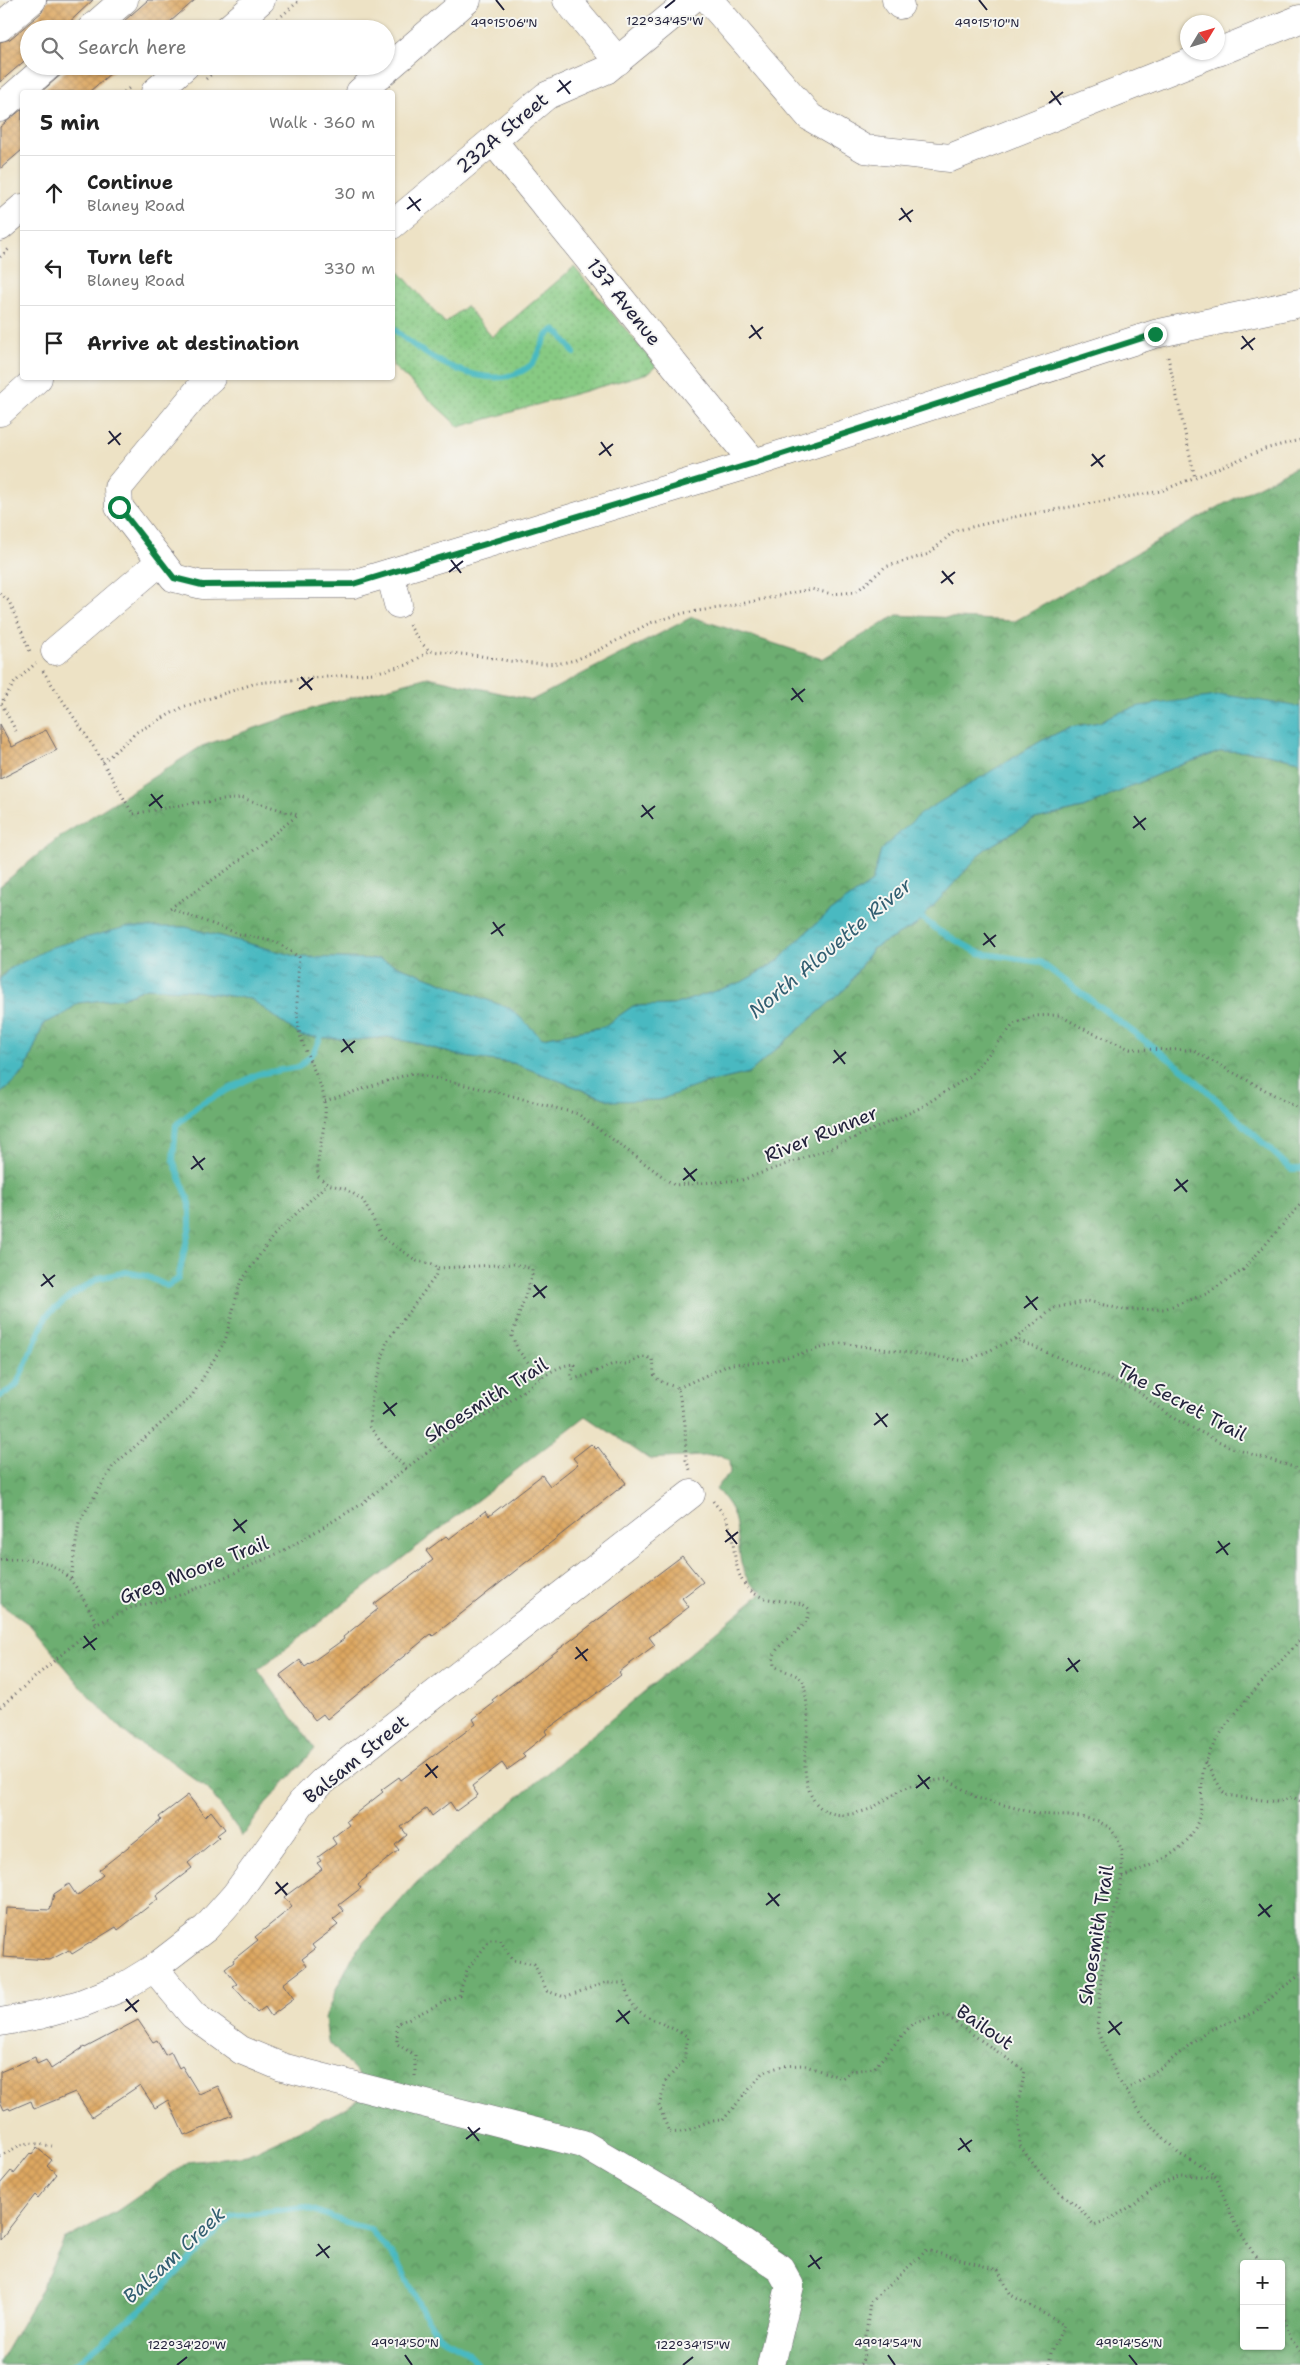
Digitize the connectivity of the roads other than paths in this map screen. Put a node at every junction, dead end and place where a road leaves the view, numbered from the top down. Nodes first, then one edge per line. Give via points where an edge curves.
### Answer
1 (32, 0) edge
2 (124, 0) edge
3 (467, 0) edge
4 (567, 0) edge
5 (691, 0) edge
6 (710, 0) edge
7 (266, 12) edge
8 (1300, 19) edge
9 (101, 20) edge
10 (248, 20) edge
11 (0, 27) edge
12 (1225, 49) edge
13 (1197, 60) edge
14 (618, 61) junction
15 (395, 62) edge
16 (38, 75) edge
17 (175, 75) edge
18 (380, 75) edge
19 (20, 90) edge
20 (21, 90) edge
21 (157, 90) edge
22 (362, 90) edge
23 (0, 108) edge
24 (493, 141) junction
25 (20, 210) edge
26 (395, 223) edge
27 (0, 227) edge
28 (1300, 303) edge
29 (36, 380) edge
30 (209, 380) edge
31 (0, 412) edge
32 (754, 463) junction
33 (161, 561) junction
34 (390, 573) junction
35 (398, 604) road end
36 (46, 657) road end
37 (698, 1488) road end
38 (154, 1968) junction
39 (0, 2022) edge
40 (771, 2365) edge

1 - 11 street
2 - 9 street
3 - 15 street
4 - 14 street
5 - 14 street, 232A Street
6 - 13 street via 810,117 865,149 950,158
7 - 10 street
8 - 12 street
14 - 24 street, 232A Street via 600,74 546,96
16 - 20 street
17 - 21 street
18 - 22 street
19 - 23 street
24 - 26 street, 232A Street
24 - 32 street, 137 Avenue
25 - 27 street
28 - 32 street via 1155,334
29 - 31 street
30 - 33 street via 118,488 119,507
32 - 34 street
33 - 34 street via 174,578 202,585 353,584
33 - 36 street
34 - 35 street
37 - 38 street, Balsam Street via 322,1782 302,1802 236,1894 206,1928
38 - 39 street, Balsam Street via 123,1987 80,2004
38 - 40 street via 194,2015 241,2050 282,2067 583,2144 688,2206 780,2268 790,2286

